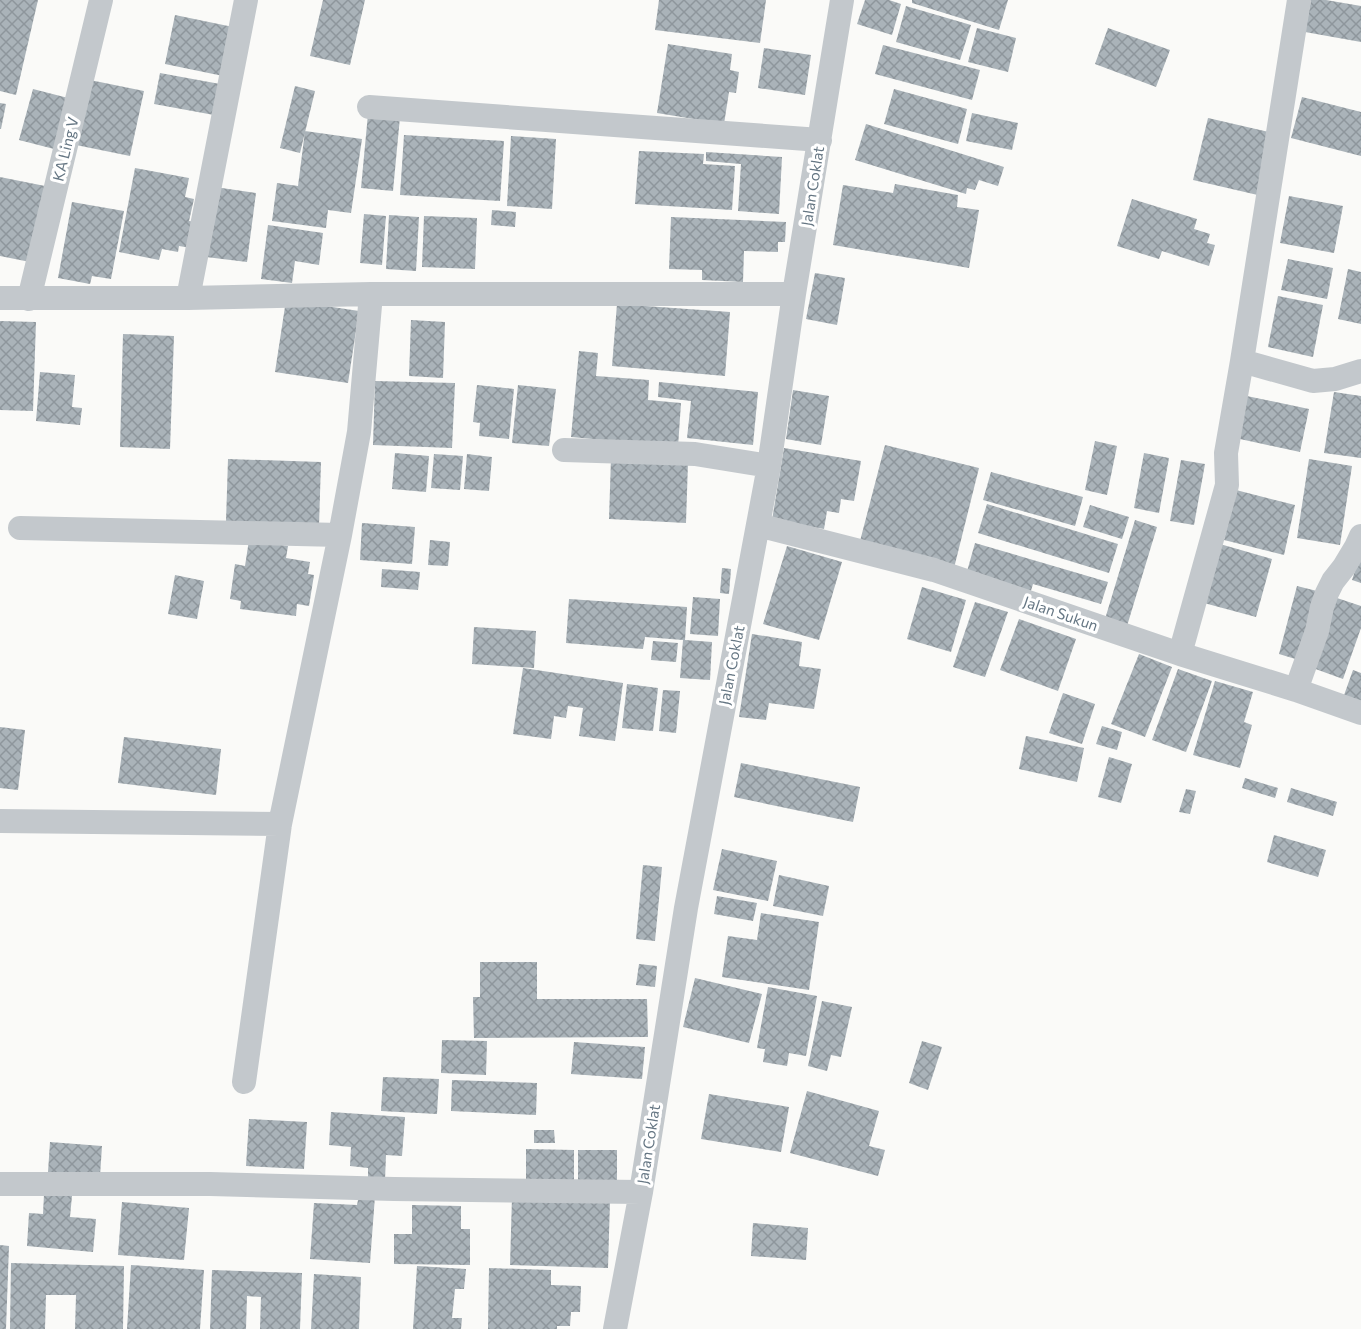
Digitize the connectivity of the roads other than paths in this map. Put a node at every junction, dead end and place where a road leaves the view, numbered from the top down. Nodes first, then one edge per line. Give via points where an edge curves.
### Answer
1 (102, 0) edge
2 (246, 0) edge
3 (842, 0) edge
4 (1299, 0) edge
5 (369, 107) dead end
6 (820, 141) junction
7 (371, 294) junction
8 (795, 294) junction
9 (0, 298) edge
10 (188, 298) junction
11 (29, 299) junction
12 (1242, 361) junction
13 (1361, 371) edge
14 (564, 450) dead end
15 (769, 466) junction
16 (758, 525) junction
17 (20, 528) dead end
18 (340, 535) junction
19 (1361, 536) edge
20 (1180, 654) junction
21 (1296, 690) junction
22 (1361, 712) edge
23 (0, 821) edge
24 (280, 824) junction
25 (244, 1082) dead end
26 (0, 1184) edge
27 (641, 1192) junction
28 (615, 1329) edge

1 - 11 street, KA Ling V
2 - 10 street
3 - 6 street, Jalan Coklat
4 - 12 street
5 - 6 street
6 - 8 street, Jalan Coklat
7 - 8 street
7 - 10 street
7 - 18 street via 359,432
8 - 15 street, Jalan Coklat
9 - 11 street
10 - 11 street
12 - 13 street via 1313,381
12 - 20 street via 1226,453 1227,485
14 - 15 street via 695,454
15 - 16 street, Jalan Coklat
16 - 20 street, Jalan Sukun via 934,570
16 - 27 street, Jalan Coklat via 686,908
17 - 18 street
18 - 24 street
19 - 21 street via 1327,592
20 - 21 street, Jalan Sukun
21 - 22 street, Jalan Sukun
23 - 24 street
24 - 25 street
26 - 27 street
27 - 28 street, Jalan Coklat

